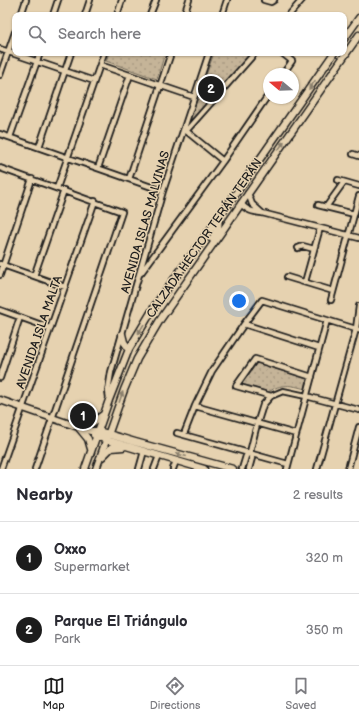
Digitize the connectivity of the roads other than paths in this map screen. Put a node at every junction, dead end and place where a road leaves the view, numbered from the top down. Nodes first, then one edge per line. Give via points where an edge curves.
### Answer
1 (26, 0) edge
2 (58, 0) edge
3 (90, 0) edge
4 (121, 0) edge
5 (156, 0) edge
6 (189, 0) edge
7 (227, 0) edge
8 (264, 0) edge
9 (274, 0) edge
10 (302, 0) edge
11 (22, 12) edge
12 (54, 12) edge
13 (86, 12) edge
14 (118, 12) edge
15 (151, 12) edge
16 (185, 12) edge
17 (223, 12) edge
18 (292, 12) edge
19 (359, 18) edge
20 (347, 35) edge
21 (359, 35) edge
22 (12, 41) edge
23 (0, 49) edge
24 (8, 52) junction
25 (347, 52) edge
26 (12, 53) edge
27 (20, 56) edge
28 (39, 56) edge
29 (70, 56) edge
30 (103, 56) edge
31 (170, 56) edge
32 (208, 56) edge
33 (252, 56) edge
34 (286, 56) edge
35 (332, 56) edge
36 (344, 56) edge
37 (37, 62) junction
38 (100, 65) junction
39 (287, 68) edge
40 (65, 71) junction
41 (0, 75) edge
42 (130, 75) junction
43 (94, 81) junction
44 (160, 85) junction
45 (194, 97) junction
46 (263, 103) edge
47 (185, 130) junction
48 (0, 134) edge
49 (10, 137) junction
50 (38, 147) junction
51 (352, 154) dead end
52 (359, 156) edge
53 (68, 158) junction
54 (223, 161) junction
55 (98, 168) junction
56 (1, 169) edge
57 (252, 170) junction
58 (0, 175) edge
59 (32, 179) junction
60 (129, 179) junction
61 (338, 180) dead end
62 (344, 182) junction
63 (359, 186) edge
64 (57, 188) junction
65 (64, 190) junction
66 (163, 191) junction
67 (248, 193) junction
68 (359, 196) edge
69 (95, 201) junction
70 (241, 203) junction
71 (318, 205) dead end
72 (326, 207) junction
73 (262, 213) junction
74 (354, 214) junction
75 (218, 219) junction
76 (320, 228) junction
77 (348, 235) junction
78 (359, 238) edge
79 (298, 248) dead end
80 (314, 249) junction
81 (206, 253) junction
82 (2, 265) edge
83 (0, 275) edge
84 (34, 276) junction
85 (138, 277) junction
86 (287, 277) dead end
87 (305, 282) junction
88 (65, 287) junction
89 (333, 291) junction
90 (331, 300) dead end
91 (359, 306) edge
92 (0, 310) edge
93 (20, 317) junction
94 (327, 320) junction
95 (244, 324) junction
96 (50, 328) junction
97 (357, 330) edge
98 (122, 334) junction
99 (319, 348) junction
100 (130, 349) junction
101 (312, 377) junction
102 (0, 378) edge
103 (271, 396) junction
104 (306, 396) junction
105 (0, 400) edge
106 (109, 400) junction
107 (335, 403) junction
108 (195, 406) junction
109 (23, 408) junction
110 (359, 410) edge
111 (104, 414) junction
112 (52, 418) junction
113 (257, 424) junction
114 (78, 427) junction
115 (359, 427) edge
116 (177, 433) dead end
117 (97, 434) junction
118 (184, 434) junction
119 (296, 434) junction
120 (107, 437) junction
121 (130, 447) junction
122 (144, 451) junction
123 (91, 452) junction
124 (250, 452) junction
125 (159, 456) junction
126 (99, 460) junction
127 (176, 461) junction
128 (288, 466) edge
129 (1, 469) edge
130 (35, 469) edge
131 (85, 469) edge
132 (96, 469) edge
133 (139, 469) edge
134 (154, 469) edge
135 (174, 469) edge
136 (204, 469) edge
137 (233, 469) edge
138 (242, 469) edge
139 (249, 469) edge
140 (317, 469) edge
141 (348, 469) edge

1 - 11 street
2 - 12 street
3 - 13 street
4 - 14 street
5 - 15 street
6 - 16 street
7 - 17 street
8 - 9 street
10 - 18 street
19 - 20 main road
25 -> 21 main road, CALZADA HÉCTOR TERÁN TERÁN
22 - 24 street
23 - 24 street
24 - 26 street
24 - 41 street
27 - 37 street
28 - 37 street
29 - 40 street
30 - 38 street
31 - 44 street
32 - 45 street, AVENIDA ISLAS MALVINAS
33 - 47 street
34 - 39 street via 292,61
35 -> 57 main road, CALZADA HÉCTOR TERÁN TERÁN
67 -> 36 main road, CALZADA HÉCTOR TERÁN TERÁN
37 - 40 street
37 - 49 street
38 - 42 street
38 - 43 street
40 - 43 street
40 - 50 street
42 - 44 street
42 - 55 street
43 - 53 street
44 - 45 street
44 - 60 street
45 - 47 street, AVENIDA ISLAS MALVINAS
46 - 54 street
47 - 54 street
47 - 66 street, AVENIDA ISLAS MALVINAS
48 - 49 street
49 - 50 street
50 - 53 street
51 - 52 street
53 - 55 street
53 - 64 street
54 - 85 street
55 - 60 street
56 - 58 street
56 - 59 street
57 - 70 main road via 250,179 240,195
57 - 75 main road, CALZADA HÉCTOR TERÁN TERÁN
59 - 64 street
59 - 82 street
60 - 66 street
61 - 62 street
62 - 63 street
62 - 72 street
64 - 65 street
65 - 69 street
65 - 84 street
66 - 85 street, AVENIDA ISLAS MALVINAS
67 - 70 main road, CALZADA HÉCTOR TERÁN TERÁN
67 - 73 street via 252,204
68 - 74 street
69 - 88 street, AVENIDA ISLA MALTA
69 - 112 street via 122,212
70 - 73 street via 250,211
70 - 81 main road, CALZADA HÉCTOR TERÁN TERÁN
71 - 72 street
72 - 74 street
73 - 76 street
74 - 77 street
75 - 81 main road via 218,227
75 -> 100 main road, CALZADA HÉCTOR TERÁN TERÁN via 156,304
76 - 77 street
76 - 80 street
77 - 78 street
77 - 89 street
79 - 80 street via 303,246
80 - 87 street
120 -> 81 main road, CALZADA HÉCTOR TERÁN TERÁN via 137,359 160,320
82 - 83 street
82 - 84 street
84 - 88 street
85 - 98 street, AVENIDA ISLAS MALVINAS
86 - 87 street
87 - 89 street
88 - 96 street, AVENIDA ISLA MALTA
89 - 90 street
91 - 97 street
92 - 93 street
93 - 96 street
93 - 102 street
94 - 95 street via 262,300
94 - 97 street
94 - 99 street
95 - 99 street
95 - 108 street via 212,371
96 - 109 street, AVENIDA ISLA MALTA
97 - 107 street
98 - 100 main road
98 - 106 street, AVENIDA ISLAS MALVINAS via 111,372
99 - 101 street
100 - 106 main road, CALZADA HÉCTOR TERÁN TERÁN
101 - 103 street via 255,359 236,386
101 - 104 street
103 - 104 street via 283,391
103 - 113 street via 263,405
104 - 107 street
104 - 119 street
105 - 109 main road
106 - 111 main road, CALZADA HÉCTOR TERÁN TERÁN
107 - 110 street
107 - 140 street
108 - 113 street
108 - 118 street
109 - 112 main road
109 - 129 street, AVENIDA ISLA MALTA
111 - 114 main road via 92,423
111 - 117 main road, CALZADA HÉCTOR TERÁN TERÁN
112 - 114 main road
112 - 130 street
113 - 119 street
113 - 124 street
114 - 117 main road
114 - 123 main road via 88,439
115 - 141 street
116 - 118 street
117 - 120 main road
117 - 123 main road, CALZADA HÉCTOR TERÁN TERÁN
118 - 124 street
119 - 128 street
120 - 121 main road
120 - 126 main road, CALZADA HÉCTOR TERÁN TERÁN
137 -> 120 main road via 135,442
121 - 122 main road
121 - 126 main road via 111,448
122 - 125 main road
122 - 133 street
123 - 131 main road, CALZADA HÉCTOR TERÁN TERÁN
124 - 128 street
124 - 138 street
124 - 139 street via 252,458
125 - 127 main road
125 - 134 street
126 - 132 main road, CALZADA HÉCTOR TERÁN TERÁN
127 - 135 street
127 - 136 main road

